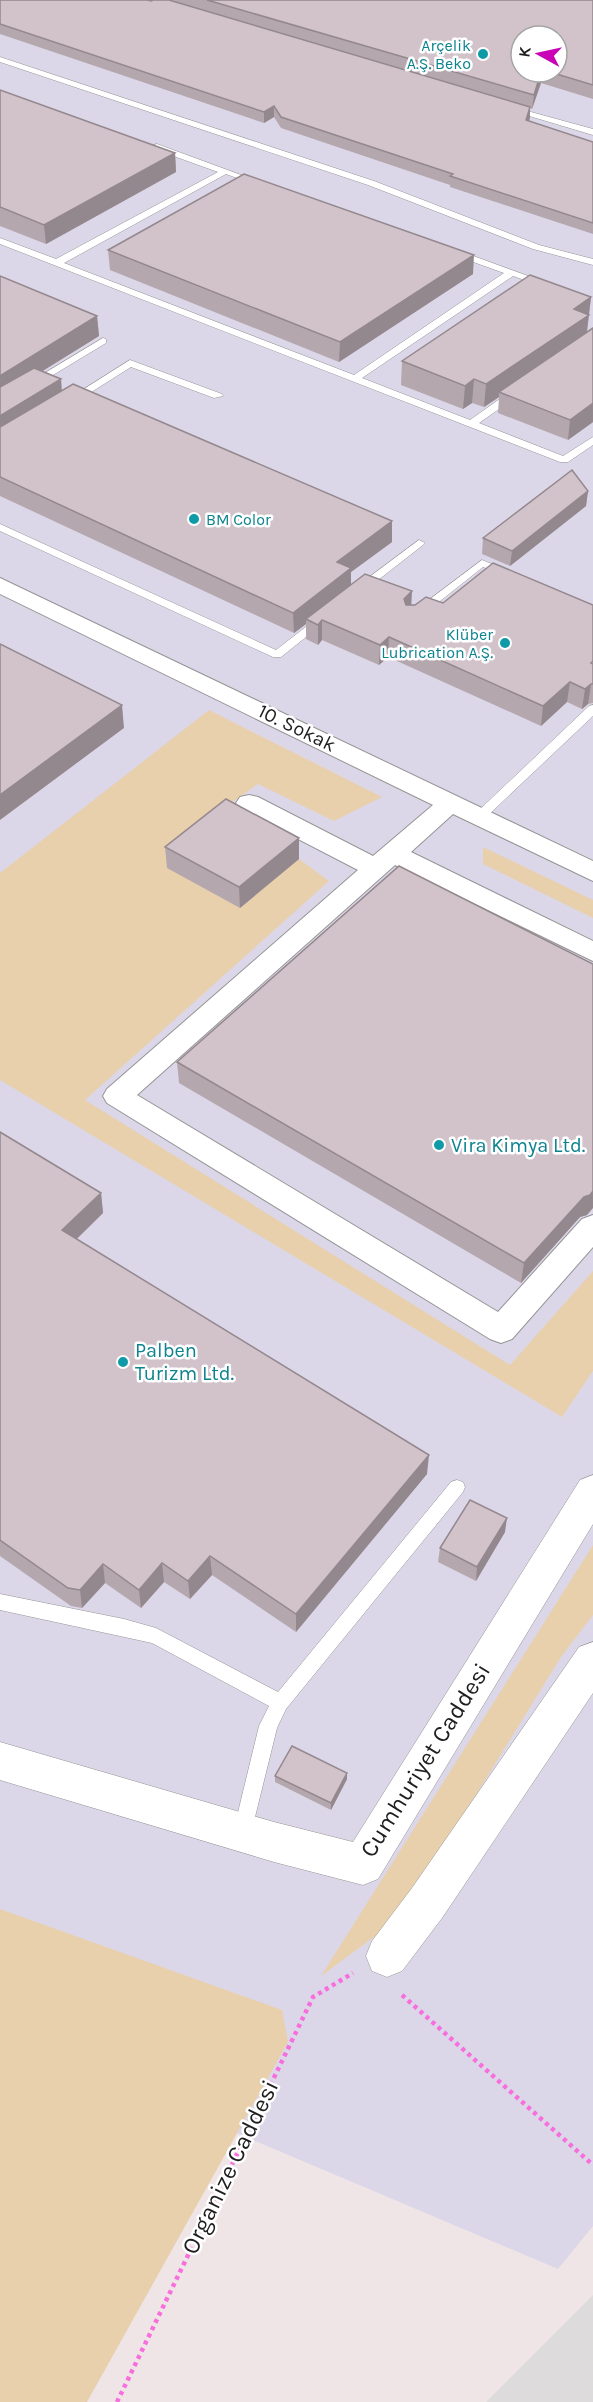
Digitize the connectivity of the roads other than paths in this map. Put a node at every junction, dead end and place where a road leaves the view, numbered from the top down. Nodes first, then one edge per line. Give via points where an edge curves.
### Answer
1 (0, 59) edge
2 (501, 105) edge
3 (593, 132) edge
4 (151, 144) edge
5 (226, 171) junction
6 (270, 187) edge
7 (0, 241) edge
8 (446, 249) edge
9 (593, 262) edge
10 (56, 263) junction
11 (512, 272) junction
12 (552, 286) edge
13 (103, 341) dead end
14 (354, 379) junction
15 (527, 385) edge
16 (218, 396) dead end
17 (0, 404) edge
18 (60, 407) edge
19 (471, 424) junction
20 (593, 440) edge
21 (0, 527) edge
22 (419, 543) dead end
23 (522, 579) edge
24 (0, 585) edge
25 (348, 599) edge
26 (330, 613) edge
27 (410, 621) edge
28 (593, 710) edge
29 (450, 802) junction
30 (249, 803) dead end
31 (479, 817) junction
32 (383, 861) junction
33 (593, 872) edge
34 (593, 952) edge
35 (593, 1227) edge
36 (457, 1486) dead end
37 (593, 1491) edge
38 (0, 1602) edge
39 (593, 1660) edge
40 (280, 1703) junction
41 (0, 1761) edge
42 (242, 1833) junction
43 (375, 1961) road end

1 - 9 lane via 371,183 536,247
2 - 3 lane
4 - 5 lane
5 - 6 lane
5 - 10 lane
7 - 10 lane
8 - 11 lane
10 - 14 lane
11 - 12 lane
11 - 14 lane
13 - 17 lane
14 - 19 lane
15 - 19 lane
16 - 18 lane via 130,363
19 - 20 lane via 564,460
21 - 26 lane via 277,655
22 - 25 lane
23 - 27 lane via 482,563
24 - 29 street, 10. Sokak
28 - 31 lane
29 - 31 street, 10. Sokak
29 - 32 street
30 - 32 street
31 - 33 street, 10. Sokak
32 - 34 street
32 - 35 street via 117,1096 501,1330
36 - 40 lane
37 - 42 street, Cumhuriyet Caddesi via 363,1865
38 - 40 lane via 156,1636
39 - 43 street via 427,1903
40 - 42 lane via 268,1726
41 - 42 street, Cumhuriyet Caddesi

